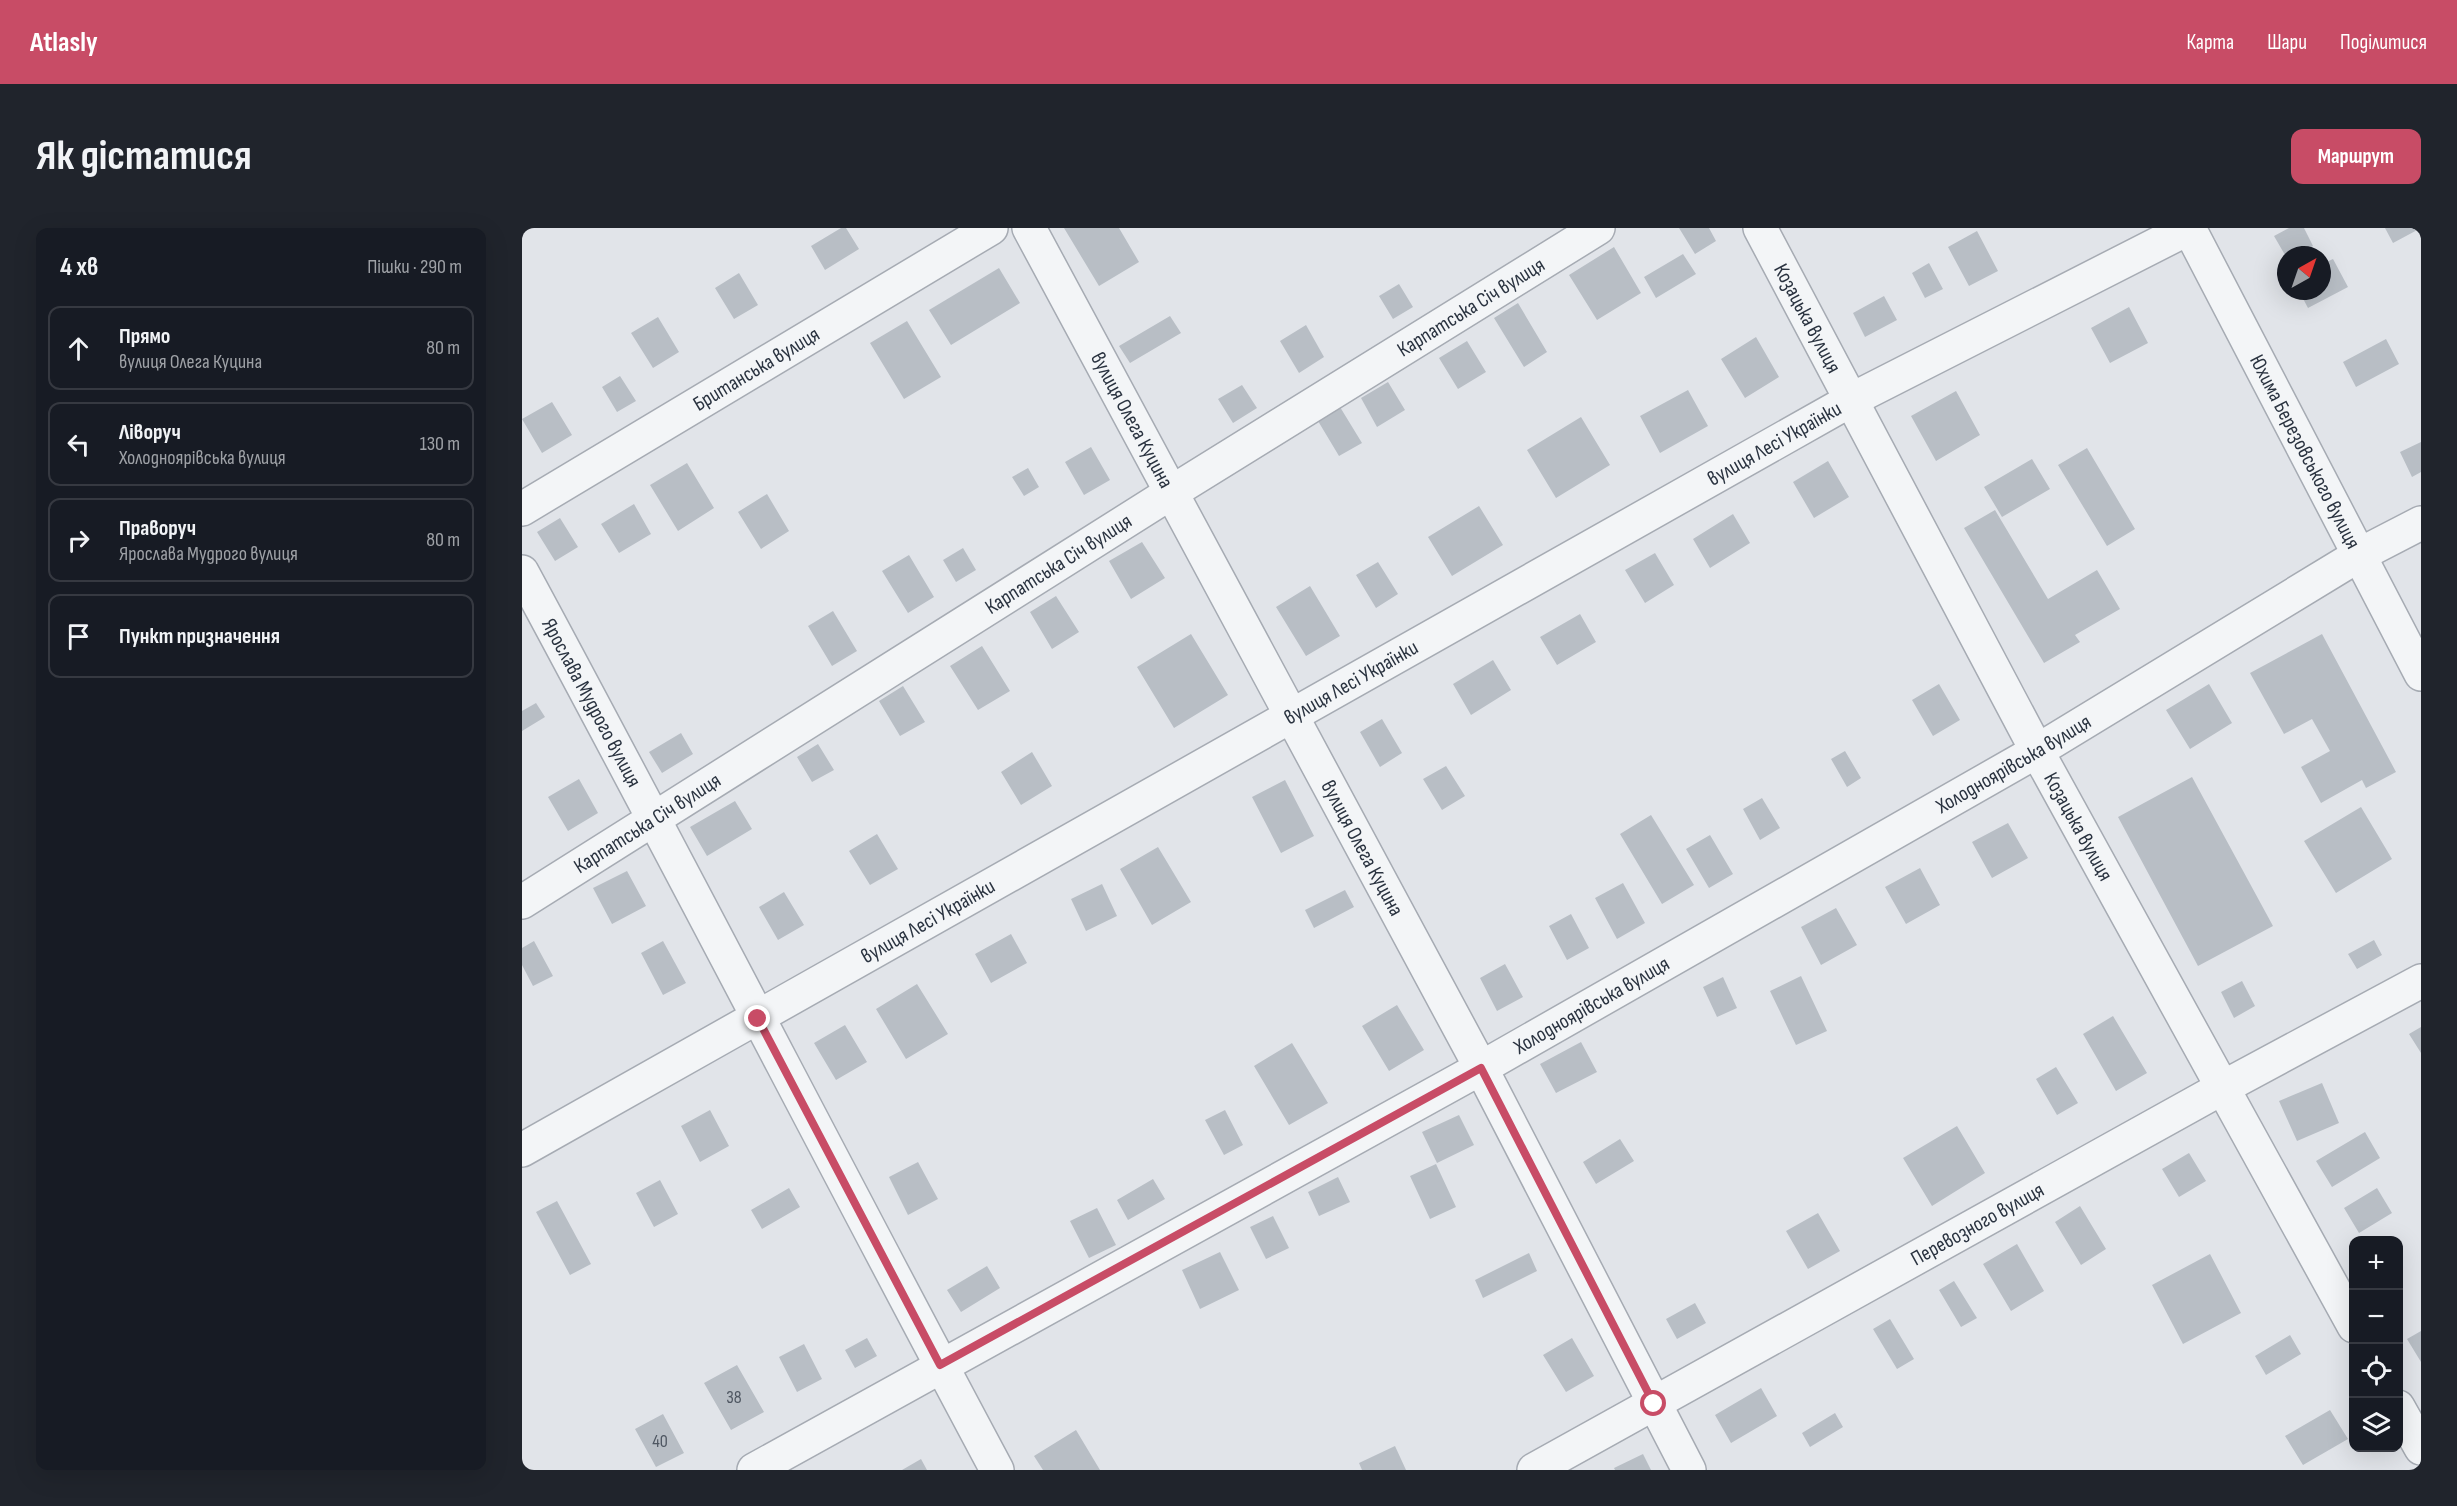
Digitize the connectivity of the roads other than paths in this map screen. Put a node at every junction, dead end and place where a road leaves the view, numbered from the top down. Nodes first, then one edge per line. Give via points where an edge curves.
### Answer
1 (991, 228) edge
2 (1029, 228) edge
3 (1598, 228) edge
4 (1760, 228) edge
5 (2189, 228) edge
6 (1851, 400) junction
7 (1172, 492) junction
8 (522, 509) edge
9 (2421, 523) edge
10 (2359, 555) junction
11 (522, 572) edge
12 (2421, 674) edge
13 (1292, 716) junction
14 (2037, 751) junction
15 (655, 818) junction
16 (522, 902) edge
17 (2421, 981) edge
18 (758, 1019) junction
19 (1481, 1068) junction
20 (2222, 1088) junction
21 (522, 1150) edge
22 (2349, 1317) edge
23 (940, 1365) junction
24 (1654, 1404) junction
25 (2403, 1416) edge
26 (2421, 1448) edge
27 (754, 1470) edge
28 (997, 1470) edge
29 (1534, 1470) edge
30 (1689, 1470) edge

1 - 8 street, Британська вулиця
2 - 7 street, вулиця Олега Куцина
3 - 7 street, Карпатська Січ вулиця
4 - 6 street, Козацька вулиця
5 - 6 street, вулиця Лесі Українки
5 - 10 street, Юхима Березовського вулиця
6 - 13 street, вулиця Лесі Українки
6 - 14 street, Козацька вулиця
7 - 13 street, вулиця Олега Куцина
7 - 15 street, Карпатська Січ вулиця
9 - 10 street, Холодноярівська вулиця
10 - 12 street, Юхима Березовського вулиця
10 - 14 street, Холодноярівська вулиця
11 - 15 street, Ярослава Мудрого вулиця
13 - 18 street, вулиця Лесі Українки
13 - 19 street, вулиця Олега Куцина
14 - 19 street, Холодноярівська вулиця
14 - 20 street, Козацька вулиця
15 - 16 street, Карпатська Січ вулиця
15 - 18 street, Ярослава Мудрого вулиця
17 - 20 street, Перевозного вулиця
18 - 21 street, вулиця Лесі Українки
18 - 23 street, Ярослава Мудрого вулиця
19 - 23 street, Холодноярівська вулиця
19 - 24 street, вулиця Олега Куцина
20 - 22 street, Козацька вулиця
20 - 24 street, Перевозного вулиця
23 - 27 street, Холодноярівська вулиця
23 - 28 street, Ярослава Мудрого вулиця
24 - 29 street, Перевозного вулиця
24 - 30 street, вулиця Олега Куцина
25 - 26 street

